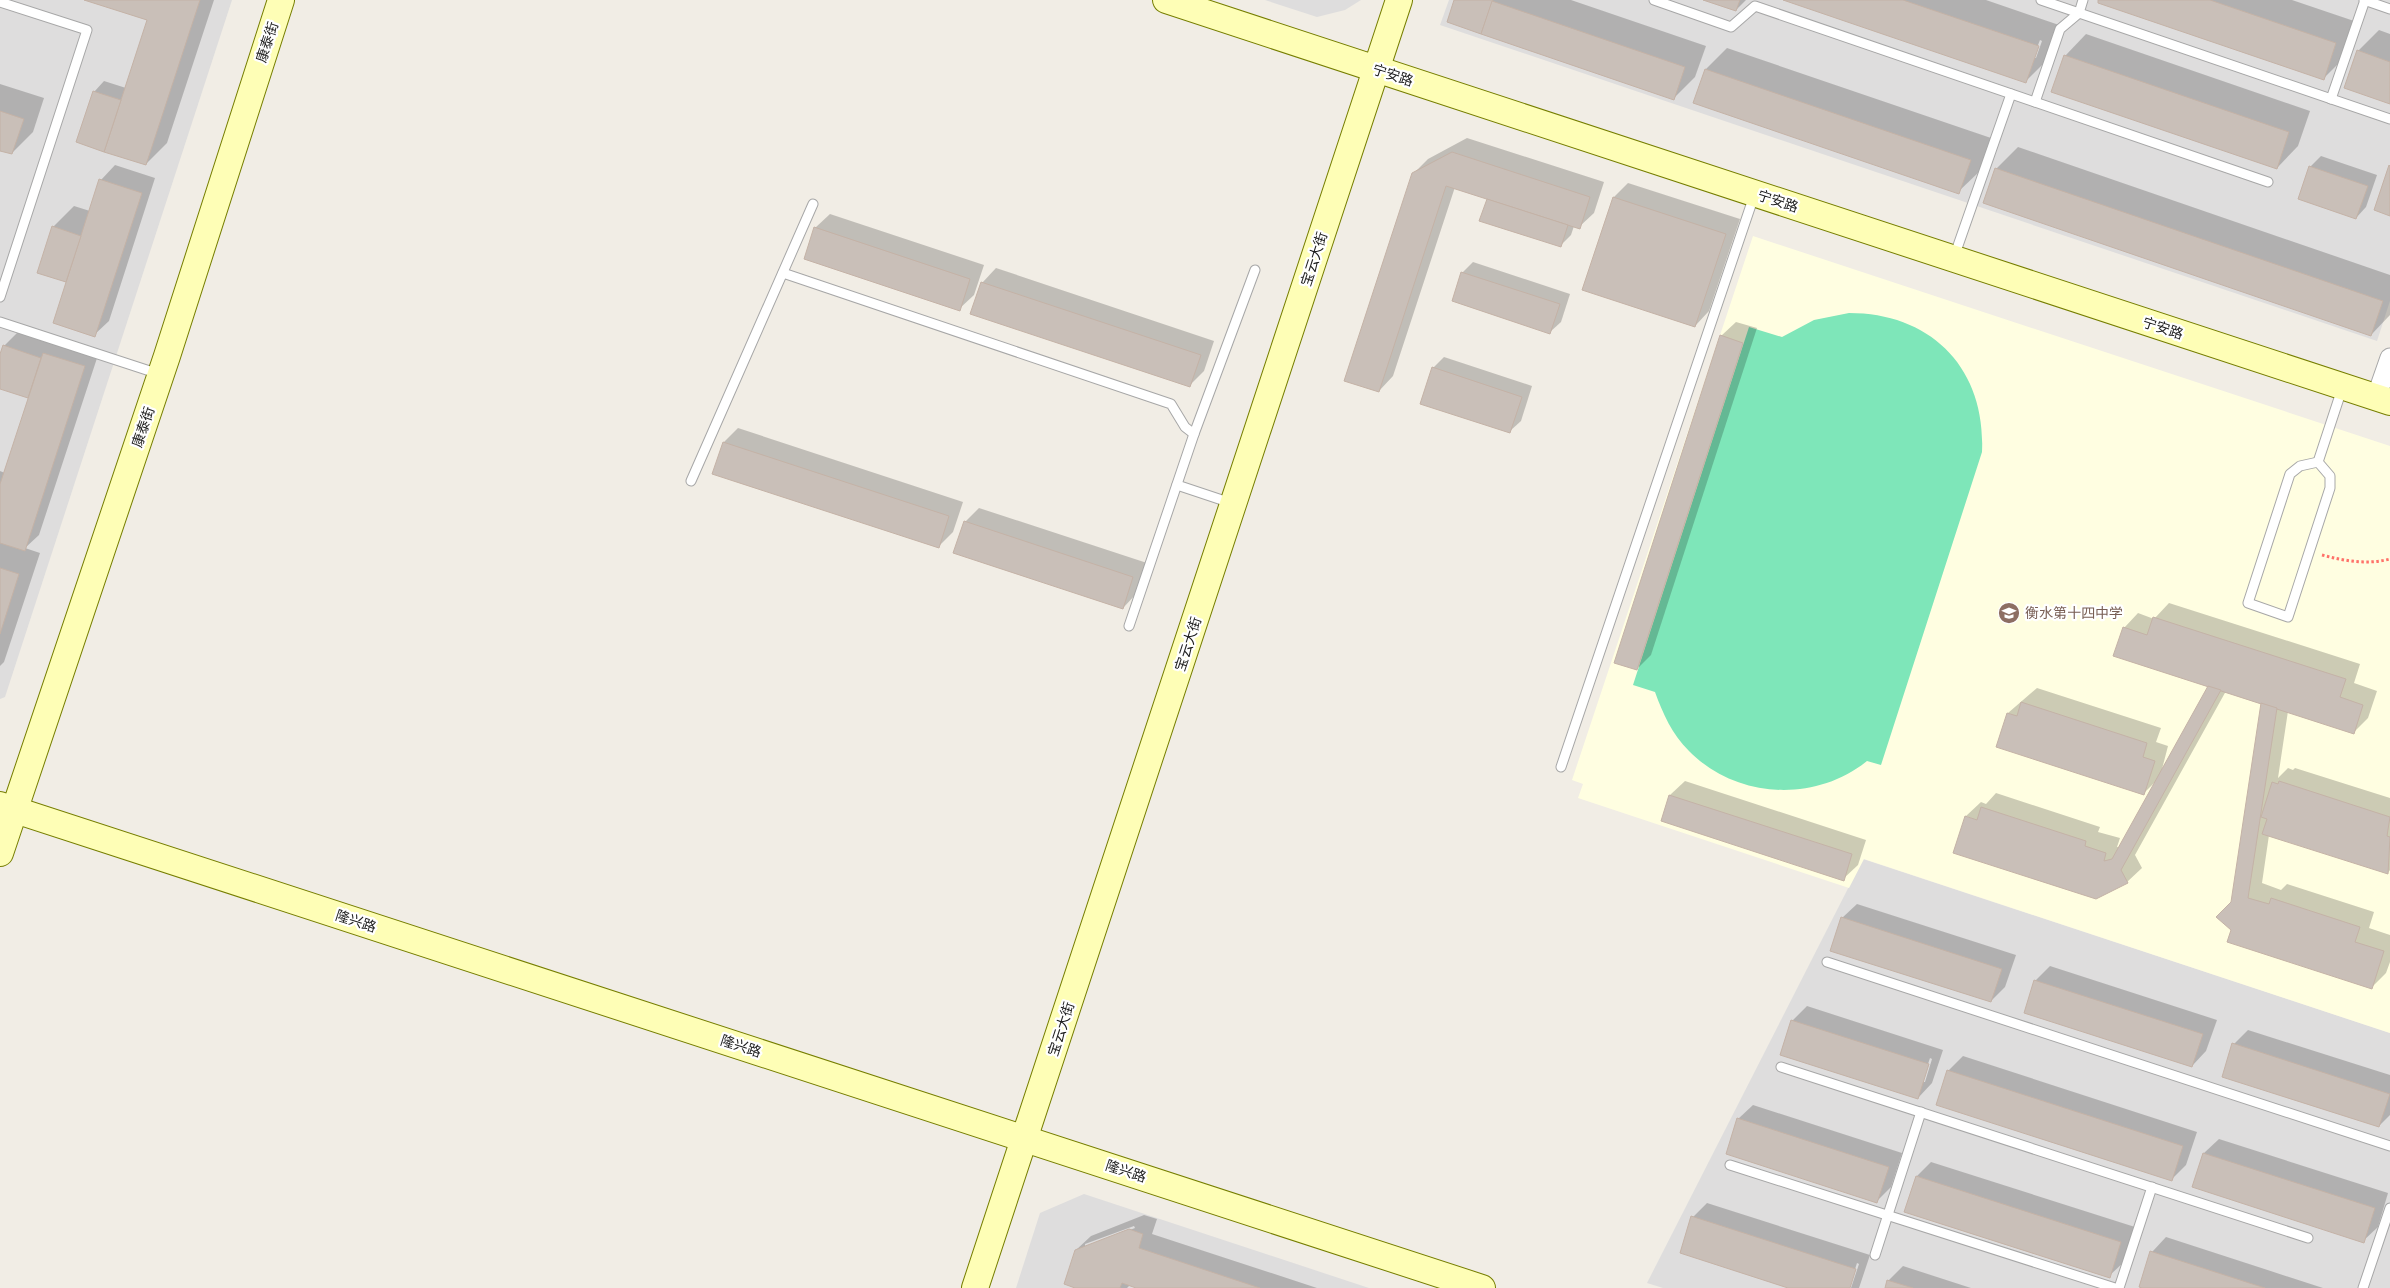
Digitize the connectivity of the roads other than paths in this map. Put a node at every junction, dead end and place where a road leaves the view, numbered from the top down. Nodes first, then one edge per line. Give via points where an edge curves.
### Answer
1 (281, 0) edge
2 (1166, 0) edge
3 (1399, 0) edge
4 (1654, 0) edge
5 (2041, 0) edge
6 (2083, 0) edge
7 (2365, 0) edge
8 (0, 2) edge
9 (2390, 9) edge
10 (2079, 13) junction
11 (1376, 69) junction
12 (2011, 94) junction
13 (2331, 99) junction
14 (2035, 102) junction
15 (2390, 120) edge
16 (2268, 182) dead end
17 (1754, 194) junction
18 (813, 204) dead end
19 (1954, 259) junction
20 (1255, 270) dead end
21 (783, 273) junction
22 (0, 297) edge
23 (0, 322) edge
24 (2390, 358) edge
25 (161, 374) junction
26 (2343, 387) junction
27 (2383, 400) edge
28 (1194, 434) junction
29 (2318, 462) junction
30 (691, 482) dead end
31 (1177, 484) junction
32 (1234, 504) junction
33 (1129, 626) dead end
34 (1561, 767) dead end
35 (7, 807) edge
36 (0, 853) edge
37 (1827, 962) dead end
38 (1781, 1067) dead end
39 (1921, 1112) junction
40 (1025, 1138) junction
41 (2389, 1143) edge
42 (1730, 1165) dead end
43 (2152, 1187) junction
44 (2390, 1208) edge
45 (1887, 1216) junction
46 (2308, 1238) dead end
47 (1875, 1255) dead end
48 (975, 1288) edge
49 (1482, 1288) edge
50 (2115, 1288) edge
51 (2119, 1288) edge
52 (2363, 1288) edge

1 - 25 street, 康泰街
2 - 11 street, 宁安路
3 - 11 street, 宝云大街
4 - 12 lane via 1731,27 1755,6
5 - 10 lane
6 - 10 lane
7 - 9 lane
7 - 13 lane
8 - 22 lane via 86,30
10 - 13 lane
10 - 14 lane via 2060,29
11 - 17 street, 宁安路
11 - 32 street, 宝云大街
12 - 14 lane
12 - 19 lane
13 - 15 lane
14 - 16 lane
17 - 19 street, 宁安路
17 - 34 lane
18 - 21 lane
19 - 26 street, 宁安路
20 - 28 lane
21 - 28 lane via 1171,404 1185,427
21 - 30 lane
23 - 25 lane
24 - 27 street
25 - 35 street, 康泰街
26 - 27 street, 宁安路
26 - 29 lane
28 - 31 lane
29 - 29 lane via 2330,476 2330,488 2288,617 2248,603 2290,474 2300,466
31 - 32 lane
31 - 33 lane
32 - 40 street, 宝云大街
35 - 36 street, 康泰街
35 - 40 street, 隆兴路
37 - 41 lane
38 - 39 lane
39 - 43 lane
39 - 45 lane
40 - 48 street, 宝云大街
40 - 49 street, 隆兴路
42 - 45 lane
43 - 46 lane
43 - 51 lane
44 - 52 lane
45 - 47 lane
45 - 50 lane

